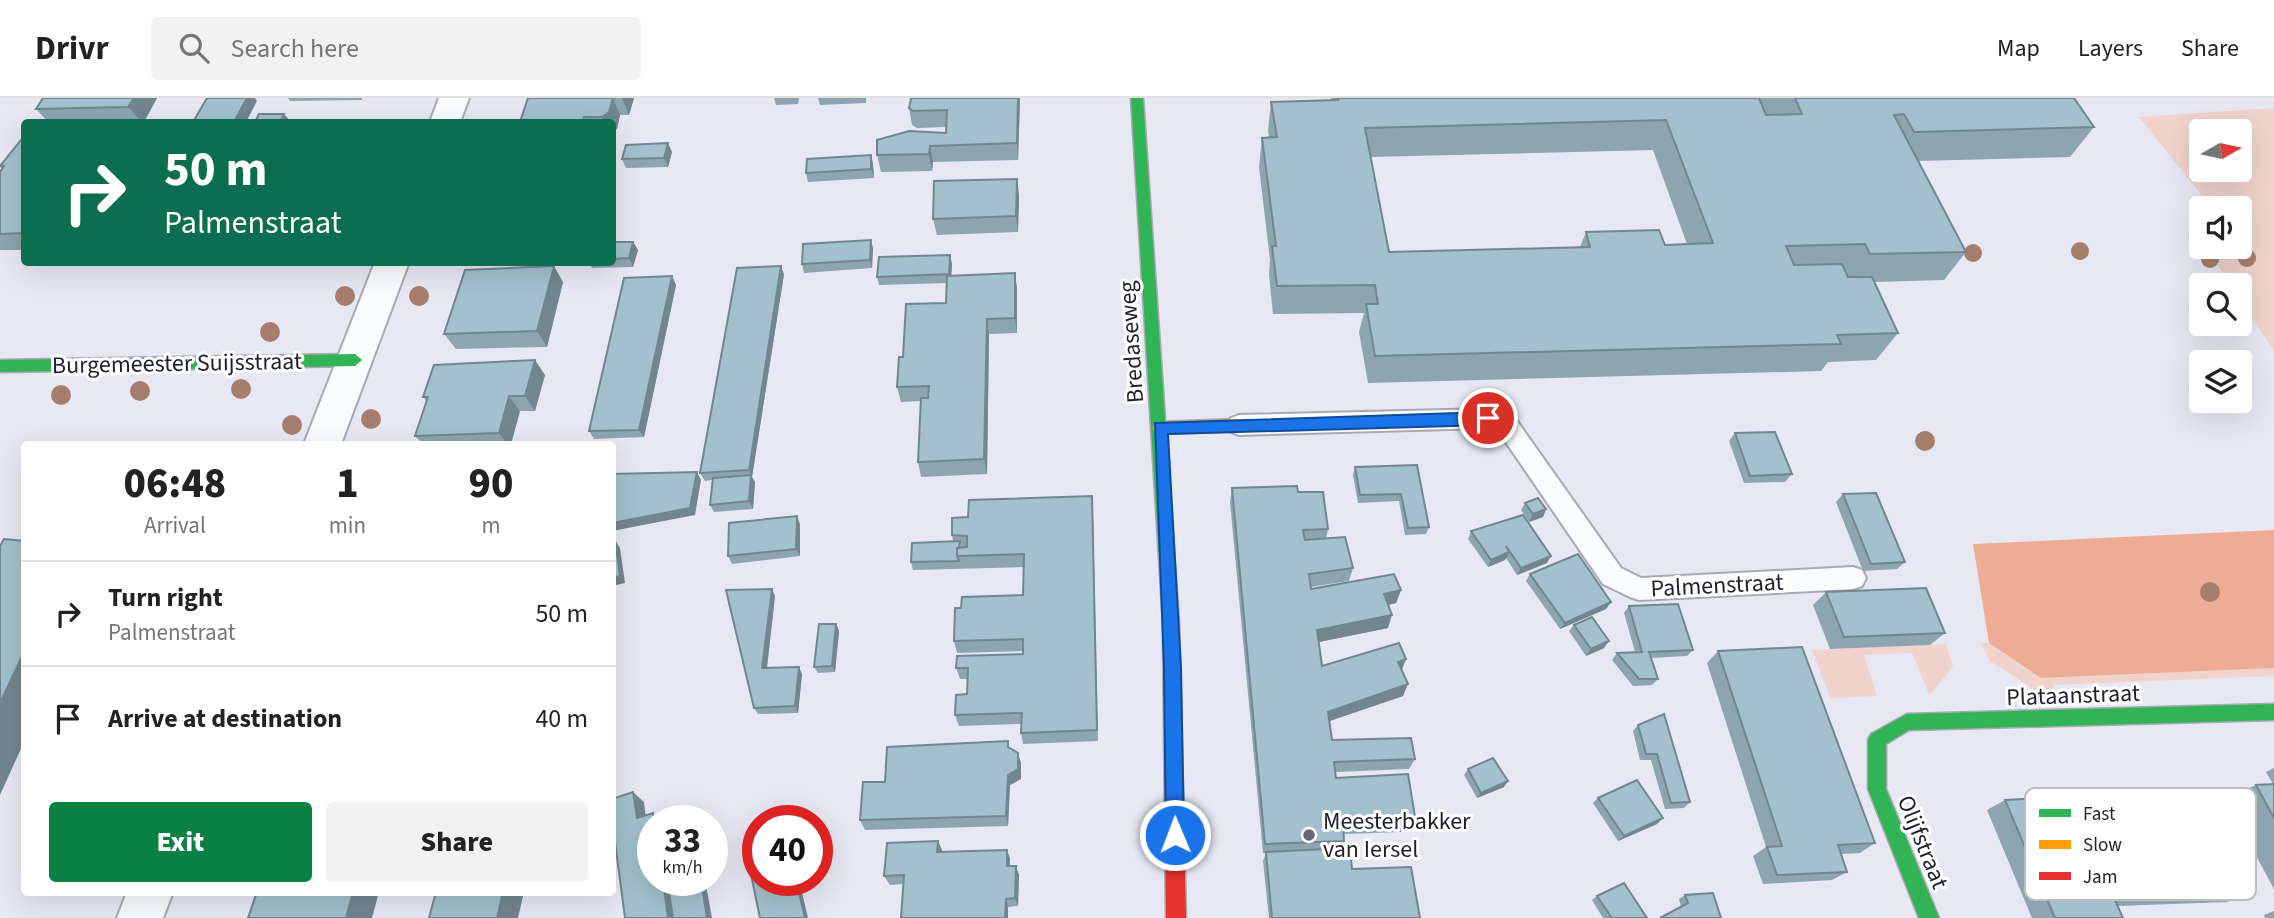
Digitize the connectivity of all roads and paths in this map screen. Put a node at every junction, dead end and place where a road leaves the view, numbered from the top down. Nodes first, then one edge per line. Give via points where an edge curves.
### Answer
1 (454, 98) edge
2 (1137, 98) edge
3 (446, 119) edge
4 (390, 266) edge
5 (355, 359) junction
6 (0, 366) edge
7 (1239, 425) joint
8 (1160, 428) junction
9 (323, 441) edge
10 (1853, 578) dead end
11 (2274, 712) edge
12 (1877, 740) joint
13 (148, 896) edge
14 (140, 918) edge
15 (1176, 918) edge
16 (1929, 918) edge

1 - 3 street
2 - 8 street, Bredaseweg
4 - 5 street
5 - 6 street, Burgemeester Suijsstraat
5 - 9 street
7 - 8 street, Palmenstraat
7 - 10 lane, Palmenstraat via 1488,418 1509,428 1612,576 1639,589
8 - 15 street, Bredaseweg via 1173,668
11 - 12 street, Plataanstraat via 1907,722
12 - 16 street, Olijfstraat via 1877,789
13 - 14 street

